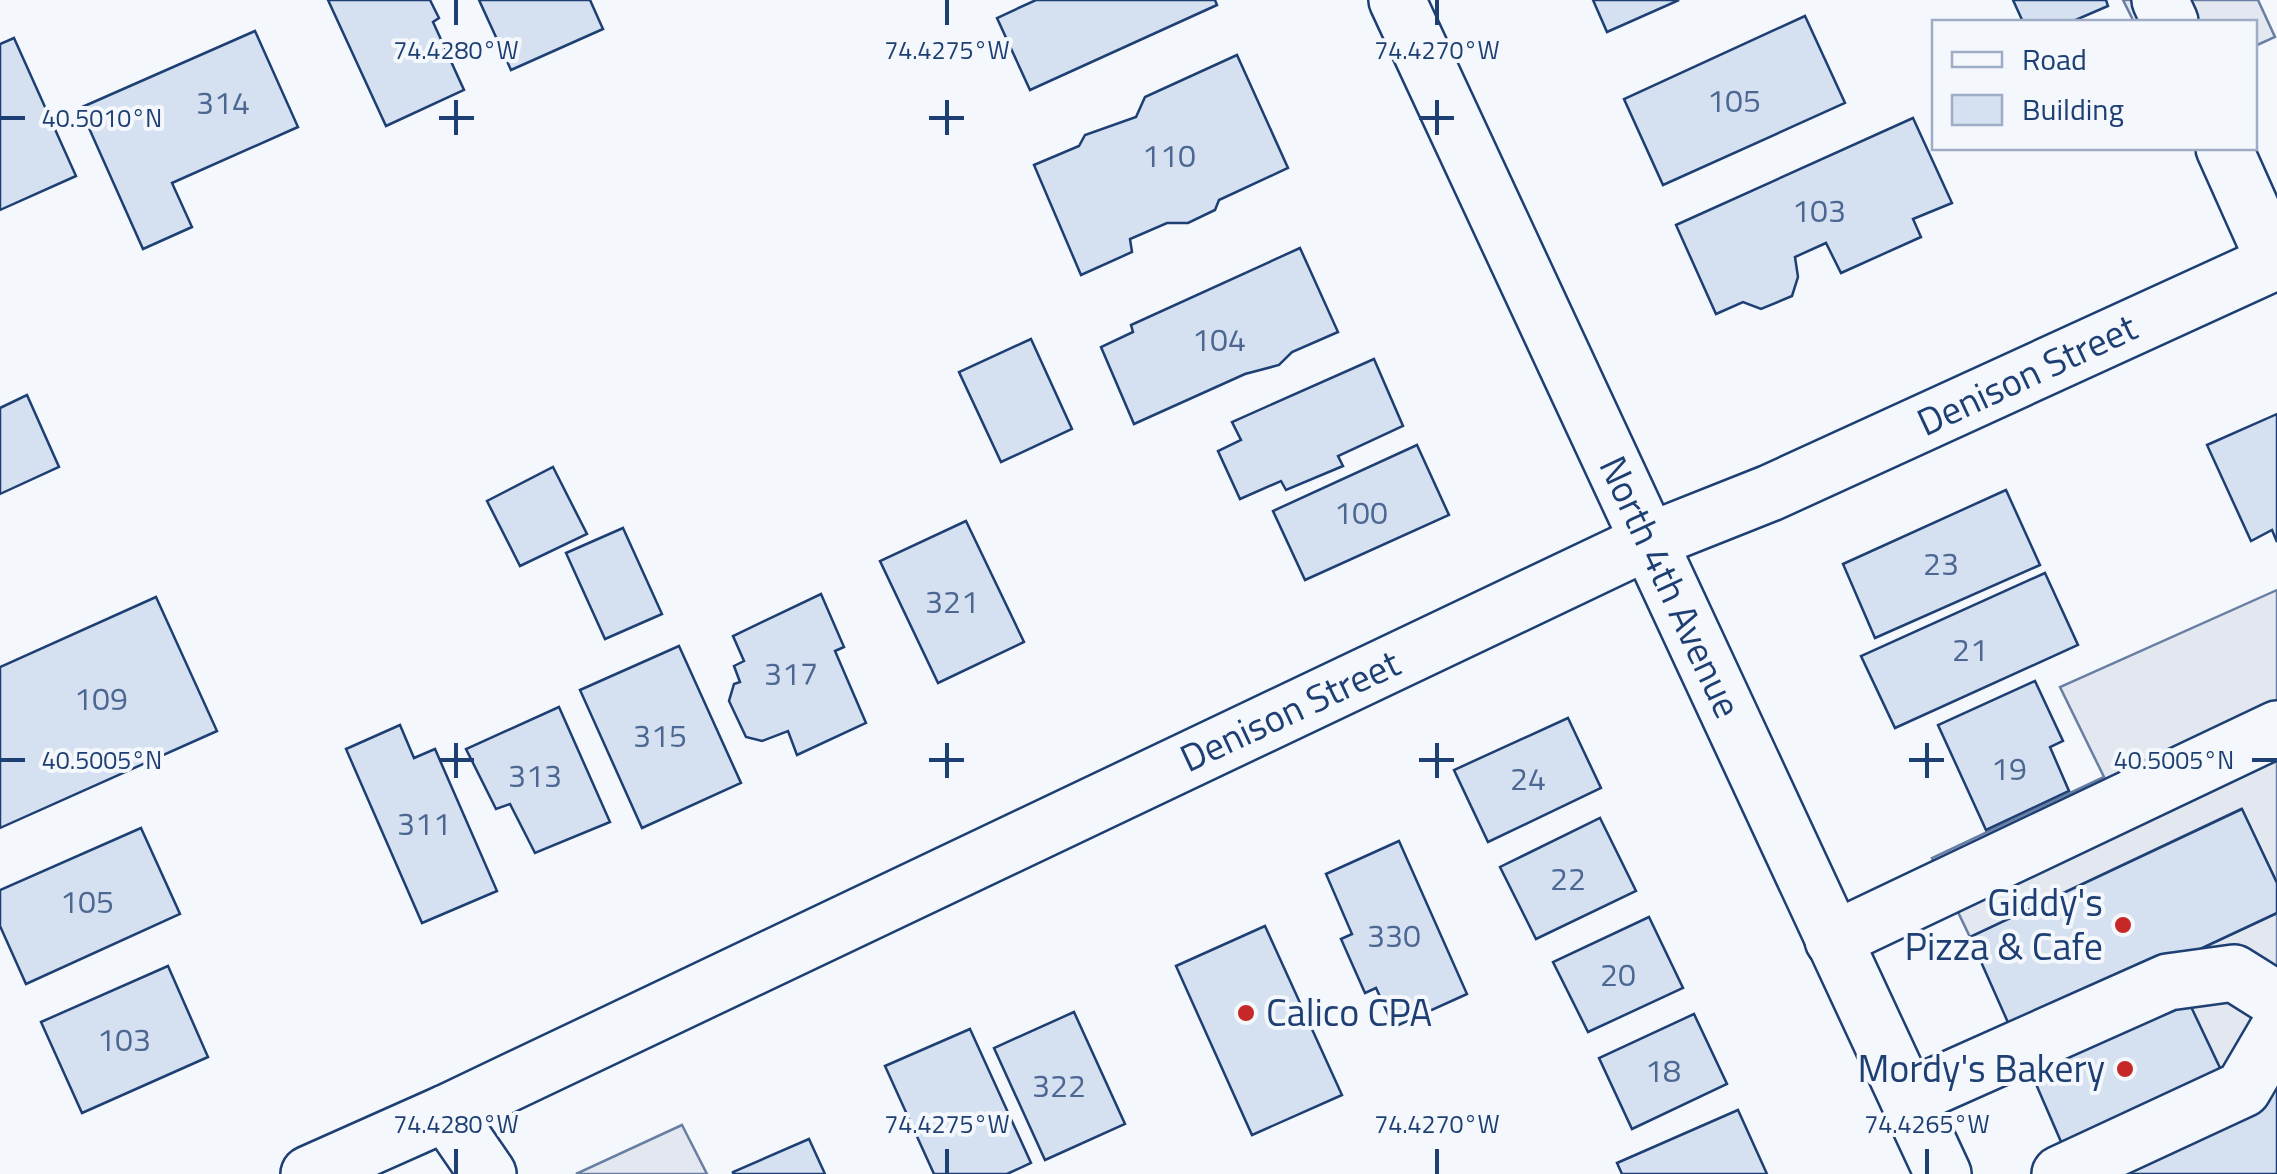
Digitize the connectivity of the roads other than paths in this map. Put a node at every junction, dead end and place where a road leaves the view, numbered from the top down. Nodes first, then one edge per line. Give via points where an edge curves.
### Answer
1 (1397, 0) edge
2 (2225, 150) edge
3 (2276, 261) edge
4 (1648, 540) junction
5 (2277, 729) edge
6 (1833, 940) junction
7 (2277, 1000) edge
8 (2277, 1031) edge
9 (1908, 1098) junction
10 (446, 1114) junction
11 (309, 1174) edge
12 (488, 1174) edge
13 (1944, 1174) edge
14 (2060, 1174) edge

1 - 4 street, North 4th Avenue
2 - 3 street
3 - 4 street, Denison Street via 1770,493
4 - 6 street, North 4th Avenue
4 - 10 street, Denison Street
5 - 6 street
6 - 9 street, North 4th Avenue
7 - 9 street via 2234,974 2168,982
8 - 14 street via 2243,1089
9 - 13 street, North 4th Avenue
10 - 11 street, Denison Street
10 - 12 street

